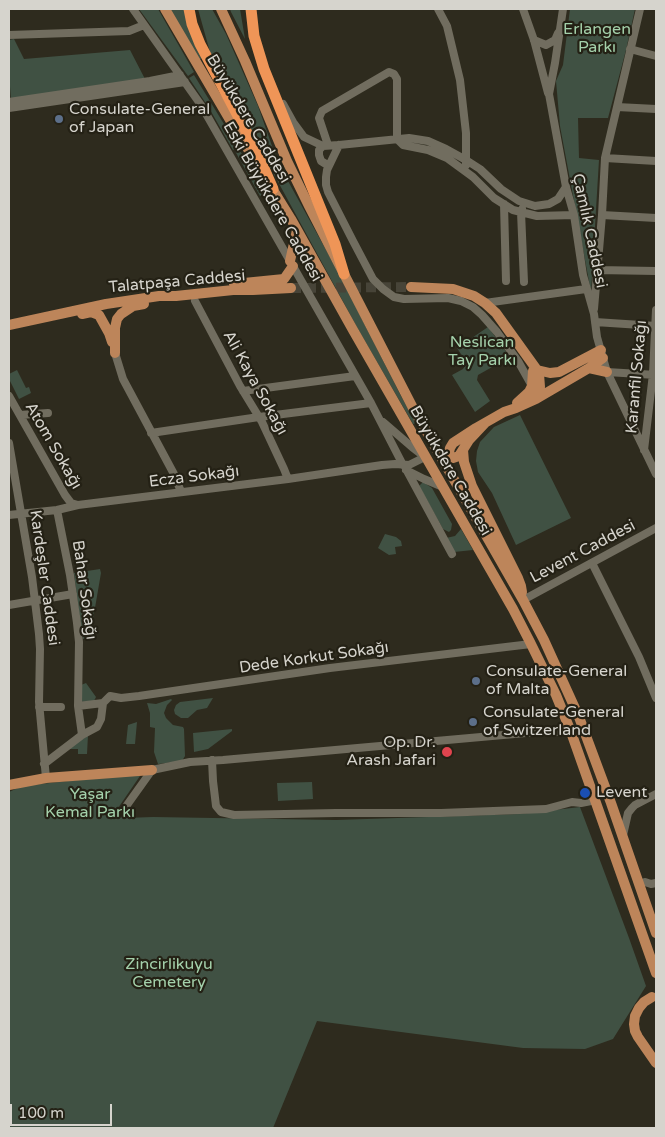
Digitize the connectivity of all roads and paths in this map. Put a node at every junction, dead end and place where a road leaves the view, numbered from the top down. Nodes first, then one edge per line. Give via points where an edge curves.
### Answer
1 (133, 9) edge
2 (165, 9) edge
3 (189, 9) edge
4 (221, 9) edge
5 (246, 9) edge
6 (251, 9) edge
7 (438, 9) edge
8 (523, 9) edge
9 (563, 9) edge
10 (640, 9) edge
11 (562, 24) junction
12 (144, 25) junction
13 (9, 36) edge
14 (254, 36) junction
15 (534, 40) junction
16 (630, 49) junction
17 (259, 52) junction
18 (656, 56) edge
19 (183, 78) junction
20 (549, 94) junction
21 (9, 102) edge
22 (617, 107) junction
23 (9, 108) edge
24 (656, 109) edge
25 (398, 140) junction
26 (339, 145) junction
27 (325, 146) junction
28 (605, 158) junction
29 (466, 160) junction
30 (656, 162) edge
31 (329, 166) junction
32 (465, 171) junction
33 (566, 187) junction
34 (273, 189) junction
35 (527, 203) junction
36 (504, 204) junction
37 (520, 212) junction
38 (574, 215) junction
39 (602, 215) junction
40 (656, 218) edge
41 (297, 230) junction
42 (292, 264) junction
43 (597, 270) junction
44 (656, 271) edge
45 (344, 274) junction
46 (506, 281) dead end
47 (524, 282) dead end
48 (411, 287) tunnel mouth
49 (291, 288) tunnel mouth
50 (586, 288) junction
51 (253, 290) junction
52 (159, 296) junction
53 (195, 301) dead end
54 (485, 303) junction
55 (656, 310) edge
56 (66, 313) junction
57 (594, 318) junction
58 (10, 324) edge
59 (656, 326) edge
60 (116, 353) junction
61 (602, 354) junction
62 (528, 359) junction
63 (588, 368) junction
64 (537, 370) junction
65 (607, 372) junction
66 (655, 375) edge
67 (355, 376) junction
68 (532, 386) junction
69 (243, 391) junction
70 (9, 396) edge
71 (529, 402) junction
72 (371, 404) junction
73 (504, 412) junction
74 (48, 413) dead end
75 (20, 415) junction
76 (377, 415) junction
77 (259, 417) junction
78 (485, 423) junction
79 (151, 433) junction
80 (431, 441) junction
81 (9, 443) edge
82 (453, 444) junction
83 (463, 450) junction
84 (646, 453) junction
85 (656, 453) edge
86 (425, 457) junction
87 (404, 467) junction
88 (656, 474) edge
89 (288, 479) junction
90 (442, 487) junction
91 (181, 492) junction
92 (78, 505) junction
93 (57, 510) junction
94 (22, 514) junction
95 (9, 515) edge
96 (656, 528) edge
97 (452, 554) dead end
98 (592, 563) junction
99 (73, 594) junction
100 (34, 600) junction
101 (522, 600) junction
102 (9, 605) edge
103 (531, 644) junction
104 (656, 698) edge
105 (103, 703) junction
106 (78, 706) junction
107 (39, 707) junction
108 (61, 707) dead end
109 (571, 732) junction
110 (82, 735) junction
111 (212, 760) junction
112 (44, 764) junction
113 (152, 770) junction
114 (46, 778) junction
115 (9, 786) edge
116 (656, 794) edge
117 (596, 800) junction
118 (127, 805) dead end
119 (622, 837) junction
120 (656, 883) edge
121 (639, 884) junction
122 (656, 933) edge
123 (656, 973) edge
124 (652, 997) dead end
125 (656, 1063) edge

1 - 12 street, Eski Büyükdere Caddesi
2 - 34 main road, Büyükdere Caddesi
3 - 34 highway via 200,44
4 - 45 main road, Büyükdere Caddesi via 294,175
5 - 14 highway
6 - 14 highway
7 - 29 street via 447,26 460,80
8 - 15 street
9 - 11 street, Çamlık Caddesi
10 - 16 street
11 - 15 street via 555,40 546,45
11 - 20 street, Çamlık Caddesi
12 - 13 street via 129,31
12 - 19 street, Eski Büyükdere Caddesi
14 - 17 highway
15 - 20 street
16 - 18 street
16 - 22 street
17 - 27 street via 293,122 304,137
17 - 45 highway
19 - 21 street
19 - 23 street
19 - 42 street, Eski Büyükdere Caddesi
20 - 33 street, Çamlık Caddesi
22 - 24 street
22 - 28 street
25 - 26 street
25 - 27 street via 397,79 389,72 322,111 319,118
25 - 29 street via 428,141
25 - 32 street via 403,145 447,158
26 - 27 street
26 - 31 street
27 - 31 street via 320,150 320,161
28 - 30 street
28 - 39 street
29 - 32 street
29 - 35 street via 501,188
31 - 68 street via 326,177 328,192 373,279 394,297 448,298 473,307 497,332
32 - 36 street
33 - 35 street via 558,199 549,204 535,206
33 - 38 street, Çamlık Caddesi
34 - 41 main road, Büyükdere Caddesi
35 - 37 street
36 - 37 street
36 - 46 street
37 - 38 street via 537,216
37 - 47 street
38 - 50 street, Çamlık Caddesi
39 - 40 street
39 - 43 street
41 - 42 main road
41 - 86 main road, Büyükdere Caddesi
42 - 52 main road via 284,279 184,290
42 - 67 street, Eski Büyükdere Caddesi
43 - 44 street
43 - 57 street
45 - 80 main road, Büyükdere Caddesi
48 - 54 main road via 453,289
49 - 51 main road, Talatpaşa Caddesi
50 - 54 street
50 - 57 street, Çamlık Caddesi
51 - 52 main road, Talatpaşa Caddesi
51 - 60 main road via 133,306 116,322
52 - 56 main road, Talatpaşa Caddesi
53 - 69 street, Ali Kaya Sokağı
54 - 62 main road
55 - 59 street, Karanfil Sokağı
56 - 58 main road, Talatpaşa Caddesi
56 - 60 main road via 99,315
57 - 59 street
57 - 61 street, Çamlık Caddesi
59 - 66 street, Karanfil Sokağı
60 - 79 street via 123,379
61 - 63 main road
61 - 64 main road via 559,372
61 - 65 street, Çamlık Caddesi
62 - 64 main road
62 - 68 main road via 533,371
63 - 65 main road
63 - 71 main road
64 - 71 main road via 540,387
65 - 66 street
65 - 84 street, Çamlık Caddesi
66 - 84 street, Karanfil Sokağı
67 - 69 street
67 - 72 street, Eski Büyükdere Caddesi
68 - 73 main road via 524,397
69 - 77 street, Ali Kaya Sokağı
70 - 75 street, Atom Sokağı
71 - 73 main road
72 - 76 street, Eski Büyükdere Caddesi
72 - 77 street
73 - 78 main road
74 - 75 street
75 - 92 street, Atom Sokağı via 65,495
76 - 86 street
76 - 87 street, Eski Büyükdere Caddesi
77 - 79 street
77 - 89 street, Ali Kaya Sokağı
78 - 82 main road
78 - 83 main road
79 - 91 street
80 - 82 main road
80 - 86 main road
80 - 101 main road, Büyükdere Caddesi
81 - 94 street, Kardeşler Caddesi
82 - 83 main road via 450,457 459,456
83 - 101 main road via 470,479 518,578
84 - 85 street
84 - 88 street, Karanfil Sokağı
86 - 87 street
86 - 90 main road, Büyükdere Caddesi
87 - 89 street, Ecza Sokağı via 382,466
87 - 90 street
87 - 97 street, Eski Büyükdere Caddesi
89 - 91 street, Ecza Sokağı
90 - 103 main road, Büyükdere Caddesi
91 - 92 street, Ecza Sokağı
92 - 93 street, Ecza Sokağı
93 - 94 street, Ecza Sokağı
93 - 99 street, Bahar Sokağı
94 - 95 street, Ecza Sokağı
94 - 100 street, Kardeşler Caddesi
96 - 98 street, Levent Caddesi
98 - 101 street, Levent Caddesi
98 - 104 street
99 - 100 street
99 - 106 street, Bahar Sokağı via 79,642
100 - 102 street
100 - 107 street, Kardeşler Caddesi via 40,649
101 - 119 main road, Büyükdere Caddesi via 570,695
103 - 105 street, Dede Korkut Sokağı via 121,698 110,696
103 - 109 main road, Büyükdere Caddesi
105 - 106 street, Dede Korkut Sokağı
105 - 110 street via 97,727
106 - 110 street, Bahar Sokağı
107 - 108 street
107 - 112 street, Kardeşler Caddesi
109 - 111 street via 537,732
109 - 117 main road, Büyükdere Caddesi
110 - 112 street
111 - 113 street
111 - 117 street via 216,806 221,812 234,815 527,810
112 - 114 street, Kardeşler Caddesi
113 - 114 main road
113 - 118 street
114 - 115 main road
116 - 119 street via 632,808
117 - 123 main road, Büyükdere Caddesi
119 - 121 main road, Büyükdere Caddesi
120 - 121 street
121 - 122 main road, Büyükdere Caddesi
124 - 125 main road via 639,1008 634,1024 638,1037

